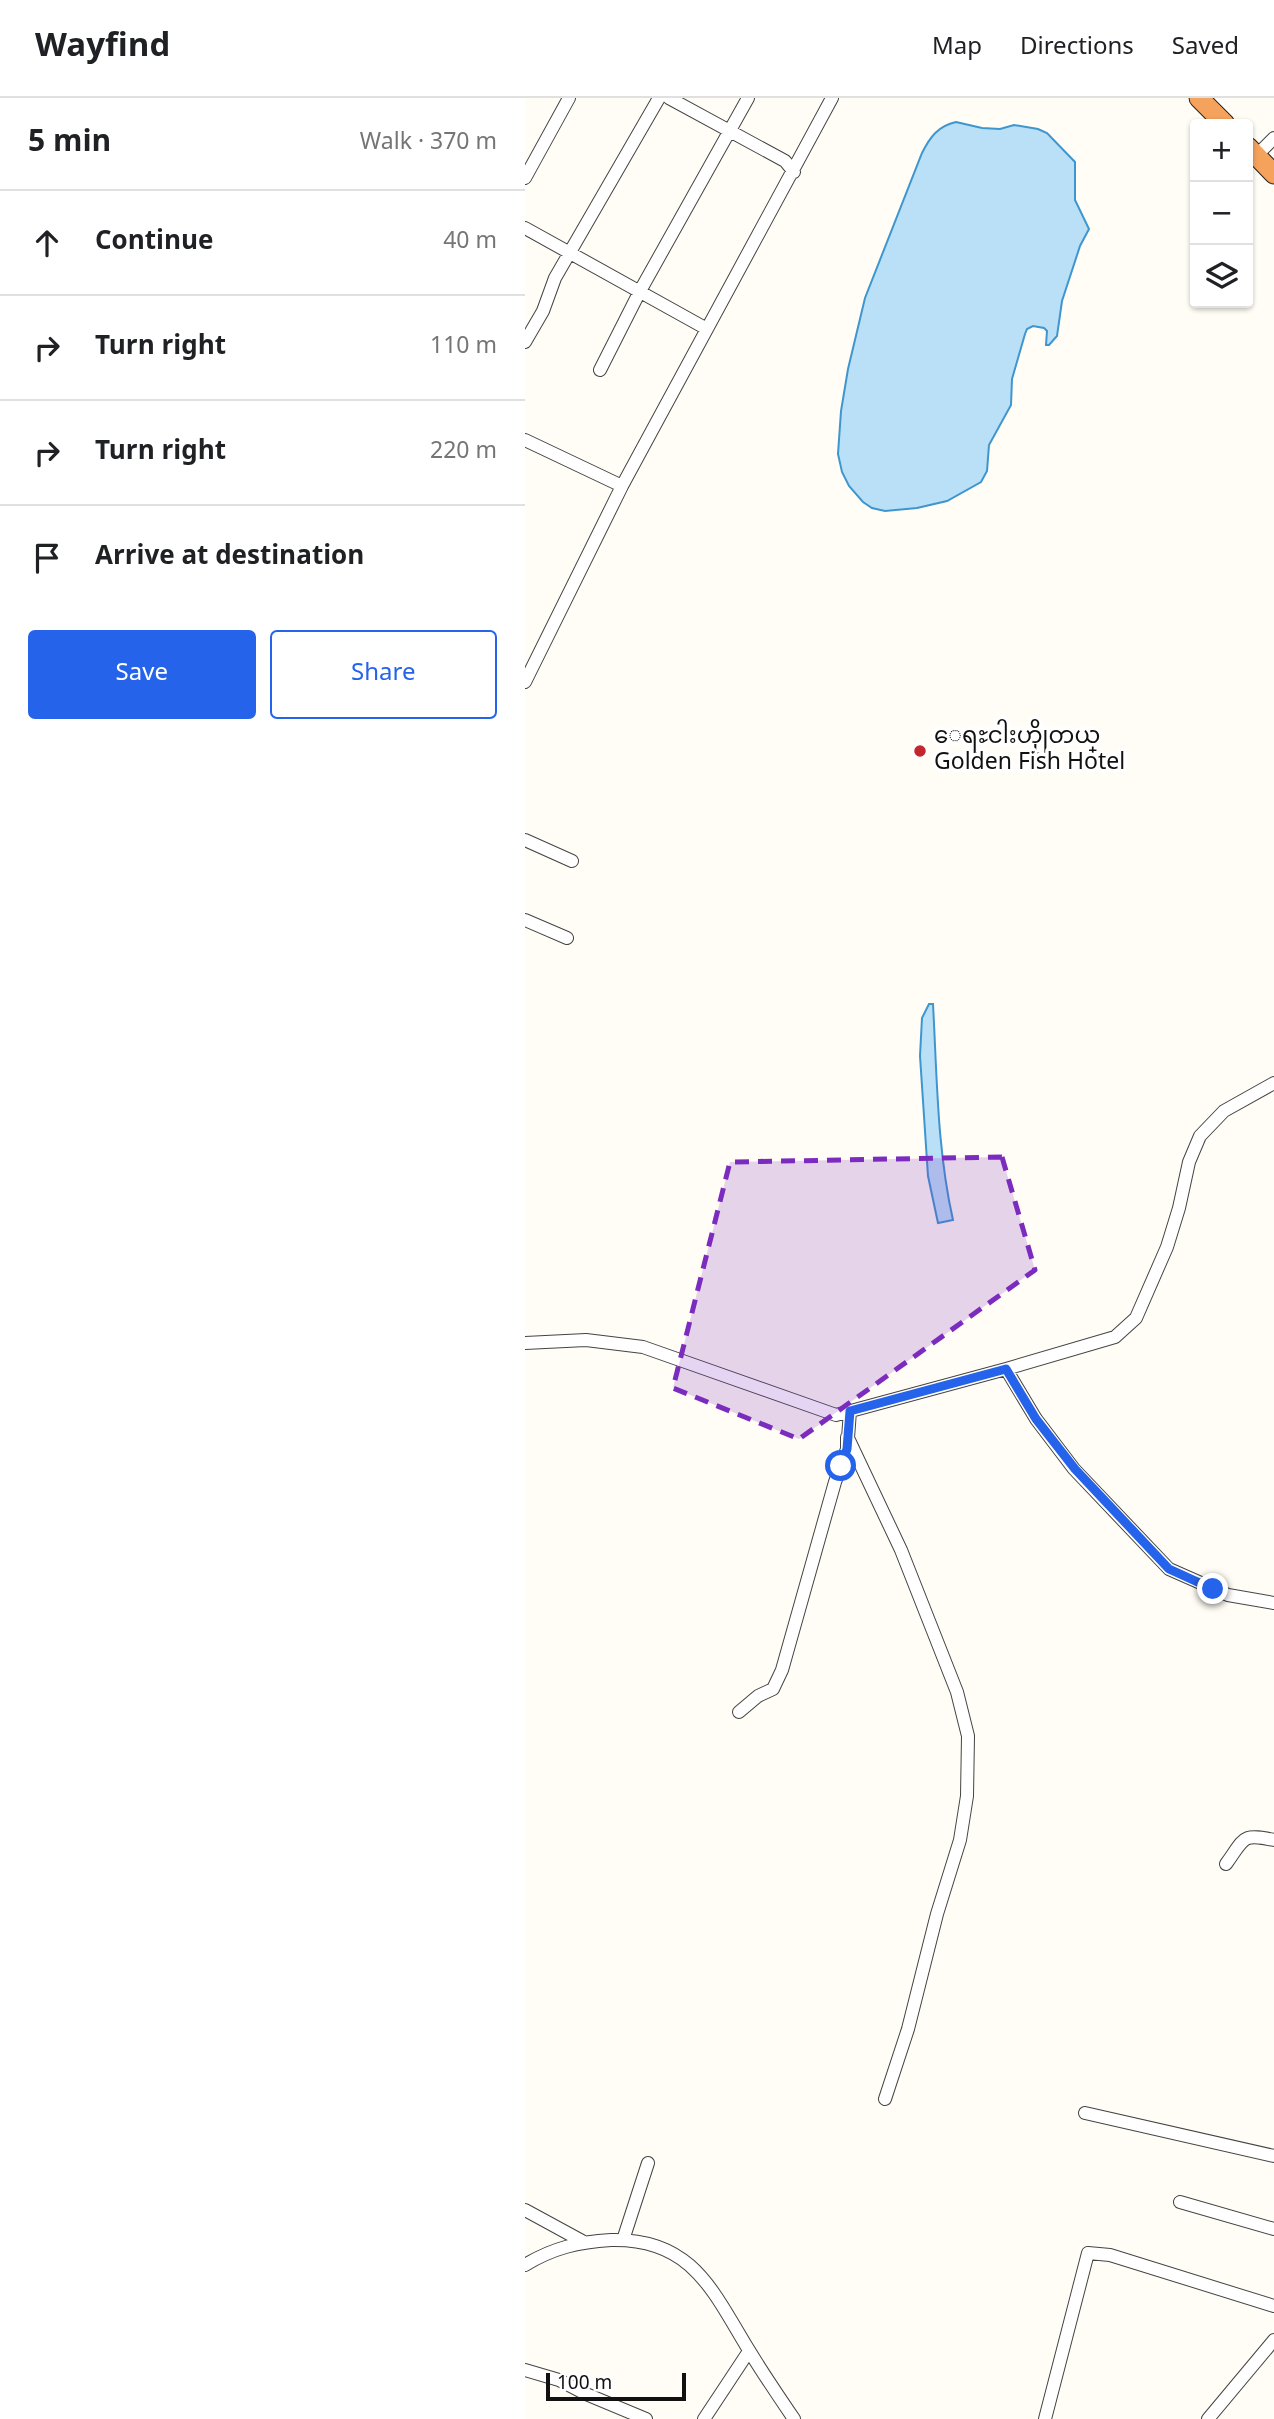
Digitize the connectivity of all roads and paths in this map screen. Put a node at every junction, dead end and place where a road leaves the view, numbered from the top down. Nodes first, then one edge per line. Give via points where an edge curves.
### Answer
1 (569, 98) edge
2 (659, 98) edge
3 (669, 98) edge
4 (748, 98) edge
5 (832, 98) edge
6 (1199, 98) edge
7 (1220, 119) edge
8 (730, 132) junction
9 (1274, 138) edge
10 (1253, 151) edge
11 (1253, 153) edge
12 (794, 172) junction
13 (1274, 174) edge
14 (525, 178) edge
15 (525, 228) edge
16 (571, 252) junction
17 (640, 291) junction
18 (707, 328) junction
19 (525, 342) edge
20 (600, 370) dead end
21 (525, 440) edge
22 (622, 486) junction
23 (525, 682) edge
24 (525, 840) edge
25 (572, 860) dead end
26 (525, 919) edge
27 (567, 938) dead end
28 (1274, 1083) edge
29 (525, 1343) edge
30 (1006, 1369) junction
31 (850, 1411) junction
32 (836, 1415) junction
33 (848, 1438) junction
34 (1274, 1603) edge
35 (739, 1712) dead end
36 (1274, 1840) edge
37 (1226, 1864) dead end
38 (885, 2099) dead end
39 (1085, 2113) dead end
40 (1274, 2156) edge
41 (648, 2163) dead end
42 (1180, 2202) dead end
43 (525, 2210) edge
44 (1274, 2229) edge
45 (624, 2240) junction
46 (582, 2241) junction
47 (525, 2264) edge
48 (1274, 2306) edge
49 (1274, 2340) edge
50 (749, 2351) junction
51 (525, 2370) edge
52 (614, 2406) junction
53 (609, 2419) edge
54 (646, 2419) edge
55 (704, 2419) edge
56 (794, 2419) edge
57 (1045, 2419) edge
58 (1208, 2419) edge

1 - 14 street
2 - 16 street
3 - 8 street
4 - 8 street
5 - 12 street
6 - 7 highway
8 - 12 street via 785,161
8 - 17 street
9 - 10 street
11 - 13 highway
12 - 18 street
15 - 16 street
16 - 17 street
16 - 19 street
17 - 18 street
17 - 20 street
18 - 22 street
21 - 22 street
22 - 23 street
24 - 25 street
26 - 27 street
28 - 30 street via 1224,1111 1200,1136 1167,1247 1128,1328 1115,1337
29 - 32 street via 586,1340 643,1348
30 - 31 street
30 - 34 street via 1036,1419 1075,1469 1169,1569 1228,1595
31 - 32 street
31 - 33 street
32 - 33 street
33 - 35 street via 782,1670 773,1689
33 - 38 street via 901,1550 957,1692 968,1736 967,1796 960,1840
36 - 37 street via 1251,1835
39 - 40 street
41 - 45 street
42 - 44 street
43 - 46 street
45 - 46 street
45 - 50 street via 664,2247 691,2266 721,2301
46 - 47 street
48 - 57 street via 1088,2252
49 - 58 street
50 - 55 street
50 - 56 street
51 - 52 street
52 - 53 street
52 - 54 street

